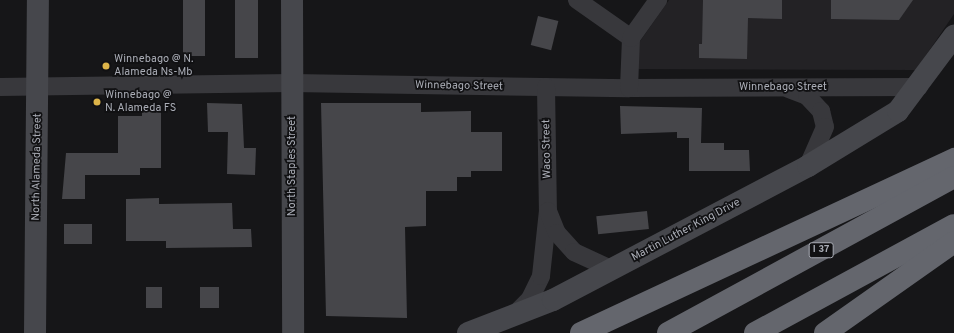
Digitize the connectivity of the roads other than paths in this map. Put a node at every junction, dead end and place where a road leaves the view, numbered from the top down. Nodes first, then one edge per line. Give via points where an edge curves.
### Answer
1 (38, 0) edge
2 (292, 0) edge
3 (577, 0) edge
4 (658, 0) edge
5 (954, 36) edge
6 (631, 38) junction
7 (292, 83) junction
8 (38, 86) junction
9 (0, 87) edge
10 (546, 87) junction
11 (785, 87) junction
12 (919, 87) junction
13 (629, 88) junction
14 (954, 159) edge
15 (808, 166) junction
16 (954, 177) edge
17 (548, 211) junction
18 (954, 225) edge
19 (954, 242) edge
20 (611, 269) junction
21 (512, 317) junction
22 (35, 333) edge
23 (293, 333) edge
24 (468, 333) edge
25 (581, 333) edge
26 (668, 333) edge
27 (756, 333) edge
28 (825, 333) edge

1 - 8 street, North Alameda Street
2 - 7 street, North Staples Street
3 - 6 street
4 - 6 street
5 - 12 street, Martin Luther King Drive
6 - 13 street
7 - 8 street, Winnebago Street
7 - 10 street, Winnebago Street
7 - 23 street, North Staples Street
8 - 9 street, Winnebago Street
8 - 22 street, North Alameda Street
10 - 13 street, Winnebago Street
10 - 17 street, Waco Street
11 - 12 street, Winnebago Street
11 - 13 street, Winnebago Street
11 - 15 street via 807,96 821,111 825,127
12 - 15 street, Martin Luther King Drive via 898,111
14 - 25 highway
15 - 20 street, Martin Luther King Drive
16 - 26 highway, I 37
17 - 20 street, Waco Street via 557,234 574,252
17 - 21 street, Waco Street via 541,276 530,299
18 - 27 highway
19 - 28 highway
20 - 21 street, Martin Luther King Drive
21 - 24 street, Martin Luther King Drive

